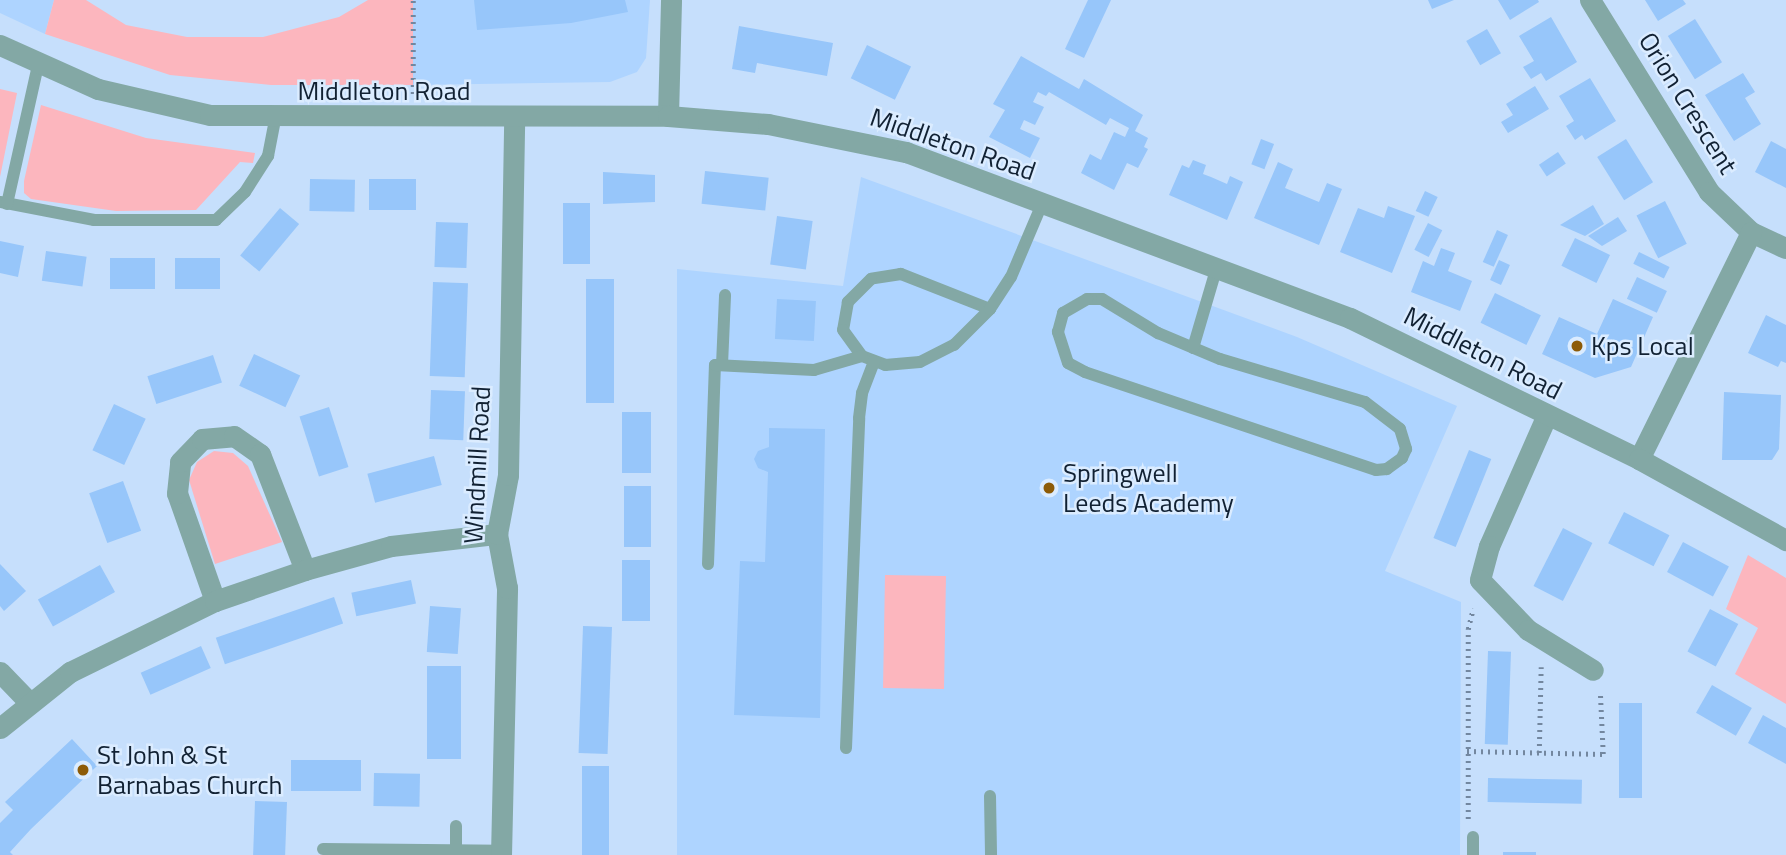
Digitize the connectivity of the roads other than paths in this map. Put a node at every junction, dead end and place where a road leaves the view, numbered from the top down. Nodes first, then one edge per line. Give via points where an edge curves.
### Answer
1 (671, 0) edge
2 (1590, 0) edge
3 (0, 45) edge
4 (38, 65) junction
5 (668, 117) junction
6 (514, 118) junction
7 (275, 119) junction
8 (4, 203) edge
9 (1042, 204) junction
10 (1751, 232) junction
11 (1786, 248) edge
12 (1216, 270) junction
13 (725, 295) dead end
14 (990, 309) junction
15 (1193, 348) junction
16 (862, 356) junction
17 (874, 361) junction
18 (722, 365) junction
19 (1546, 416) junction
20 (1639, 459) junction
21 (497, 534) junction
22 (1786, 540) edge
23 (708, 565) dead end
24 (305, 570) junction
25 (215, 601) junction
26 (1593, 670) road end
27 (0, 672) edge
28 (29, 702) junction
29 (0, 728) edge
30 (846, 748) dead end
31 (990, 796) dead end
32 (456, 826) dead end
33 (1473, 837) road end
34 (323, 849) dead end
35 (456, 853) edge
36 (501, 853) edge
37 (991, 855) edge
38 (1473, 855) edge

1 - 5 street
2 - 10 street, Orion Crescent via 1709,192
3 - 4 street, Middleton Road
4 - 7 street, Middleton Road via 148,104 210,115
4 - 8 lane
5 - 6 street, Middleton Road
5 - 9 street, Middleton Road via 768,124 867,141
6 - 7 street, Middleton Road
6 - 21 street, Windmill Road via 508,475
7 - 8 lane via 268,156 245,192 216,220 94,220
9 - 12 street, Middleton Road
9 - 14 lane via 1011,277
10 - 11 street, Orion Crescent
10 - 20 street
12 - 15 lane
12 - 19 street, Middleton Road via 1350,318
13 - 18 lane
14 - 16 lane via 901,274 871,279 848,302 843,330
14 - 17 lane via 954,345 920,362 884,365
15 - 15 lane via 1364,402 1400,429 1406,449 1402,458 1387,469 1376,470 1085,372 1068,363 1058,332 1063,313 1074,303 1102,299 1158,334
16 - 17 lane
16 - 18 lane via 814,370
17 - 30 lane via 859,418
18 - 23 lane via 715,365
19 - 20 street, Middleton Road
19 - 26 street via 1489,546 1480,580 1505,609 1542,639
20 - 22 street, Middleton Road
21 - 24 street via 391,547
21 - 36 street, Windmill Road via 507,588
24 - 25 street
24 - 25 street via 260,454 234,436 202,439 180,461 177,493
25 - 28 street via 70,672
27 - 28 street
28 - 29 street
31 - 37 lane
32 - 35 lane
33 - 38 lane
34 - 35 lane
35 - 36 lane

